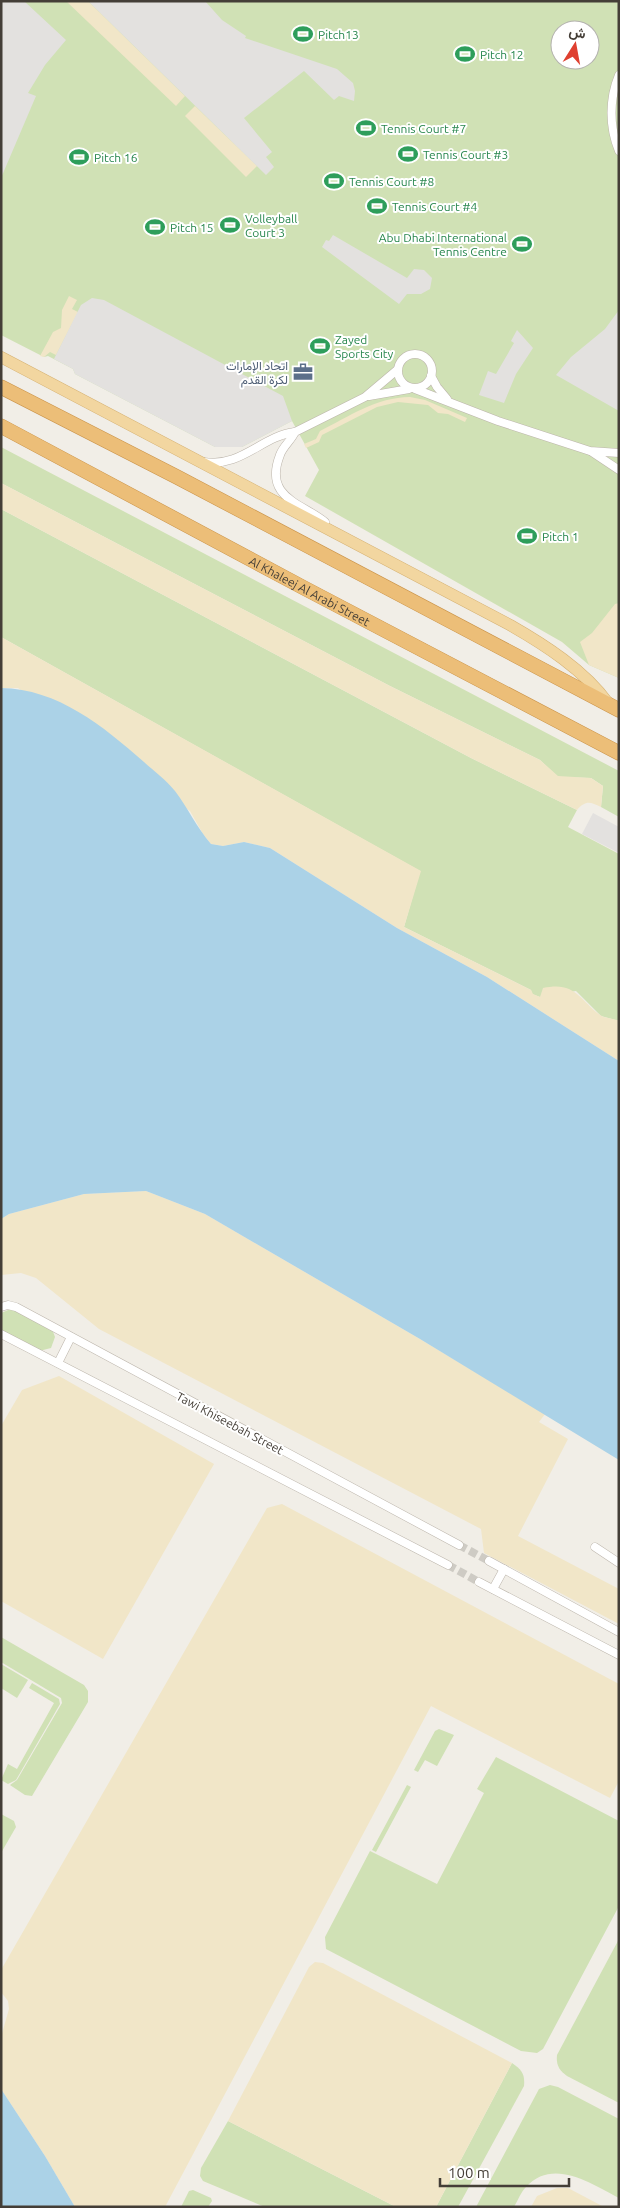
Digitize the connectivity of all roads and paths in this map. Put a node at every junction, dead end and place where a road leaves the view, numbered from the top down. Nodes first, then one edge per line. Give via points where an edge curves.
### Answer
1 (619, 75) edge
2 (619, 150) edge
3 (1, 357) edge
4 (397, 370) junction
5 (432, 376) junction
6 (1, 387) edge
7 (413, 389) junction
8 (365, 397) junction
9 (450, 401) junction
10 (1, 426) edge
11 (295, 432) junction
12 (590, 451) junction
13 (619, 453) edge
14 (200, 461) junction
15 (619, 470) edge
16 (333, 531) junction
17 (614, 707) edge
18 (619, 753) edge
19 (1, 1307) edge
20 (1, 1334) edge
21 (71, 1337) junction
22 (58, 1364) junction
23 (459, 1545) tunnel mouth
24 (595, 1547) dead end
25 (489, 1561) tunnel mouth
26 (619, 1563) edge
27 (448, 1565) tunnel mouth
28 (504, 1569) junction
29 (479, 1582) tunnel mouth
30 (493, 1589) junction
31 (619, 1632) edge
32 (619, 1655) edge

1 - 2 street via 612,98 611,118
3 - 14 main road
4 - 5 street via 403,358 415,354 424,356 430,363
4 - 7 street via 400,382
4 - 8 street
5 - 7 street via 427,384
5 - 9 street via 441,393
6 - 17 highway
7 - 8 street
7 - 9 street
8 - 11 street
9 - 12 street via 498,421
10 - 18 highway, Al Khaleej Al Arabi Street
11 - 14 street via 284,434 228,461
11 - 16 street via 278,462 280,488 292,503 322,520
12 - 13 street
12 - 15 street
14 - 16 main road
16 - 17 main road via 517,629 585,677
19 - 21 street, Tawi Khiseebah Street via 16,1307
20 - 22 street, Tawi Khiseebah Street
21 - 22 street
21 - 23 street, Tawi Khiseebah Street
22 - 27 street, Tawi Khiseebah Street
24 - 26 street
25 - 28 street
28 - 30 street
28 - 31 street
29 - 30 street
30 - 32 street

